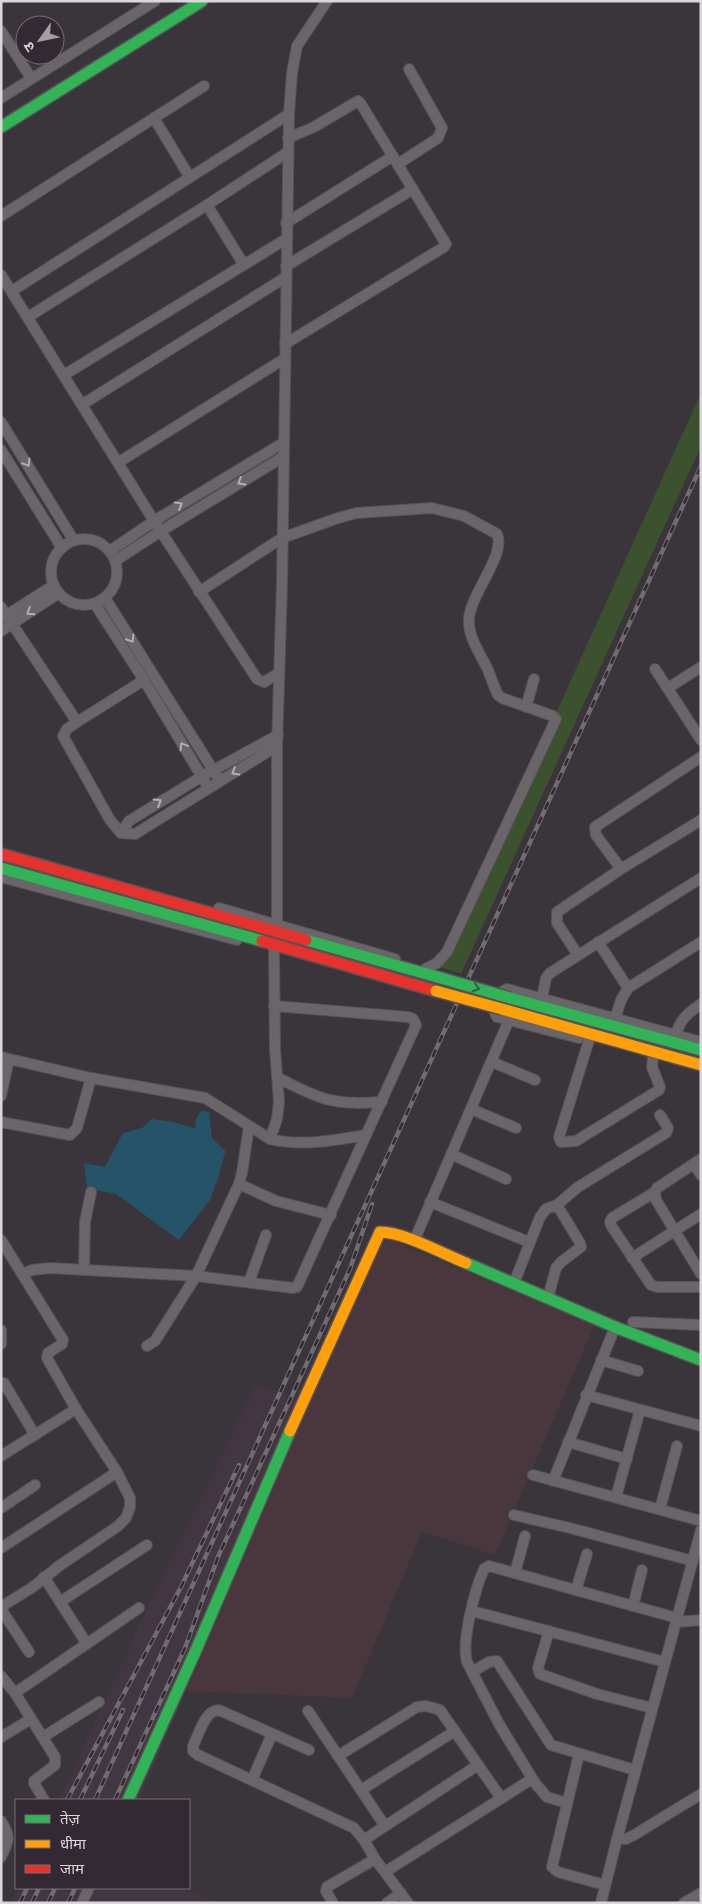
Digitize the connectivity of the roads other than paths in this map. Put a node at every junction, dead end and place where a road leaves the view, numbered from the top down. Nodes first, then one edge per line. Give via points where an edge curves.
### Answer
1 (154, 1) edge
2 (202, 1) edge
3 (327, 1) edge
4 (1, 30) edge
5 (409, 69) dead end
6 (31, 78) junction
7 (204, 86) dead end
8 (1, 98) edge
9 (289, 114) junction
10 (154, 118) junction
11 (1, 127) edge
12 (288, 138) junction
13 (288, 152) junction
14 (396, 160) junction
15 (189, 176) junction
16 (413, 189) junction
17 (206, 206) junction
18 (1, 216) edge
19 (286, 223) junction
20 (286, 239) junction
21 (244, 265) junction
22 (286, 266) junction
23 (1, 274) edge
24 (286, 277) junction
25 (12, 291) junction
26 (28, 317) junction
27 (285, 344) junction
28 (284, 359) junction
29 (64, 376) junction
30 (83, 404) junction
31 (1, 422) edge
32 (283, 443) junction
33 (1, 450) edge
34 (283, 457) junction
35 (119, 462) junction
36 (154, 521) junction
37 (161, 531) junction
38 (282, 538) junction
39 (74, 540) junction
40 (62, 548) junction
41 (110, 551) junction
42 (115, 562) junction
43 (56, 589) junction
44 (199, 592) junction
45 (106, 598) junction
46 (95, 604) junction
47 (5, 616) edge
48 (1, 631) edge
49 (701, 667) edge
50 (655, 668) dead end
51 (279, 673) junction
52 (534, 679) dead end
53 (144, 680) junction
54 (668, 688) junction
55 (526, 707) junction
56 (78, 722) junction
57 (699, 733) edge
58 (278, 735) junction
59 (277, 746) junction
60 (701, 757) edge
61 (214, 771) junction
62 (202, 777) junction
63 (220, 781) junction
64 (208, 787) junction
65 (701, 820) edge
66 (121, 833) junction
67 (1, 849) edge
68 (1, 854) edge
69 (1, 868) edge
70 (621, 869) junction
71 (1, 877) edge
72 (701, 878) edge
73 (278, 924) junction
74 (598, 942) junction
75 (701, 942) edge
76 (274, 950) junction
77 (578, 955) junction
78 (432, 974) junction
79 (628, 988) junction
80 (433, 990) junction
81 (542, 998) junction
82 (701, 1004) edge
83 (274, 1006) junction
84 (615, 1019) junction
85 (509, 1020) junction
86 (676, 1035) junction
87 (589, 1040) junction
88 (701, 1042) edge
89 (701, 1050) edge
90 (5, 1058) edge
91 (652, 1058) junction
92 (492, 1062) junction
93 (701, 1065) edge
94 (701, 1072) edge
95 (91, 1078) junction
96 (278, 1078) junction
97 (535, 1080) dead end
98 (1, 1096) edge
99 (382, 1102) junction
100 (472, 1109) junction
101 (660, 1115) dead end
102 (1, 1122) edge
103 (249, 1126) junction
104 (516, 1128) dead end
105 (366, 1135) junction
106 (270, 1139) junction
107 (451, 1154) junction
108 (697, 1161) edge
109 (701, 1175) edge
110 (506, 1180) dead end
111 (239, 1184) junction
112 (91, 1192) dead end
113 (654, 1192) junction
114 (430, 1202) junction
115 (557, 1205) junction
116 (331, 1214) junction
117 (701, 1214) edge
118 (674, 1230) junction
119 (266, 1235) dead end
120 (1, 1240) edge
121 (414, 1241) junction
122 (529, 1242) junction
123 (632, 1258) junction
124 (84, 1270) junction
125 (23, 1274) junction
126 (701, 1274) edge
127 (196, 1276) junction
128 (250, 1282) junction
129 (514, 1284) junction
130 (701, 1287) edge
131 (548, 1298) junction
132 (633, 1322) dead end
133 (701, 1325) edge
134 (615, 1327) junction
135 (1, 1330) edge
136 (1, 1344) edge
137 (147, 1346) dead end
138 (600, 1360) junction
139 (701, 1360) edge
140 (638, 1371) dead end
141 (4, 1383) dead end
142 (586, 1395) junction
143 (76, 1409) junction
144 (640, 1410) junction
145 (701, 1426) edge
146 (35, 1435) junction
147 (568, 1442) junction
148 (677, 1446) dead end
149 (1, 1456) edge
150 (627, 1458) junction
151 (117, 1472) junction
152 (533, 1475) dead end
153 (553, 1481) junction
154 (35, 1485) dead end
155 (616, 1497) junction
156 (1, 1508) edge
157 (660, 1509) junction
158 (514, 1515) dead end
159 (701, 1521) edge
160 (701, 1530) edge
161 (525, 1536) dead end
162 (147, 1545) dead end
163 (1, 1548) edge
164 (587, 1554) dead end
165 (693, 1562) junction
166 (642, 1570) dead end
167 (515, 1573) junction
168 (44, 1577) junction
169 (576, 1590) junction
170 (60, 1602) junction
171 (633, 1606) junction
172 (1, 1608) edge
173 (139, 1608) dead end
174 (472, 1611) junction
175 (676, 1620) junction
176 (701, 1620) edge
177 (549, 1631) junction
178 (87, 1644) junction
179 (28, 1652) dead end
180 (665, 1662) junction
181 (472, 1672) junction
182 (1, 1676) edge
183 (15, 1693) junction
184 (99, 1702) dead end
185 (652, 1708) junction
186 (308, 1711) dead end
187 (31, 1719) junction
188 (455, 1731) junction
189 (272, 1734) junction
190 (1, 1737) edge
191 (43, 1737) junction
192 (309, 1750) dead end
193 (579, 1754) junction
194 (338, 1756) junction
195 (478, 1765) junction
196 (636, 1770) junction
197 (532, 1778) junction
198 (252, 1780) junction
199 (361, 1790) junction
200 (701, 1794) edge
201 (501, 1798) junction
202 (43, 1799) edge
203 (128, 1799) edge
204 (567, 1803) junction
205 (1, 1821) edge
206 (385, 1826) junction
207 (617, 1839) junction
208 (364, 1840) junction
209 (1, 1858) edge
210 (375, 1859) junction
211 (385, 1872) junction
212 (605, 1886) junction
213 (89, 1889) edge
214 (701, 1893) edge
215 (402, 1894) junction
216 (82, 1903) edge
217 (333, 1903) edge
218 (387, 1903) edge
219 (408, 1903) edge
220 (601, 1903) edge
221 (684, 1903) edge

1 - 6 street
2 - 11 main road
3 - 9 street via 294,57
4 - 6 street
5 - 14 street via 442,128 438,138
6 - 8 street
7 - 10 street
9 - 12 street
9 - 15 street
10 - 15 street
10 - 18 street
12 - 13 street
12 - 14 street via 358,102
13 - 17 street
13 - 19 street
14 - 16 street
14 - 19 street
15 - 25 street
16 - 22 street
16 - 27 street via 445,240 444,247
17 - 21 street
17 - 26 street
19 - 20 street
20 - 21 street
20 - 22 street
21 - 29 street
22 - 24 street
23 - 25 street
24 - 27 street
24 - 30 street
25 - 26 street
26 - 29 street
27 - 28 street
28 - 32 street
28 - 35 street
29 - 30 street
30 - 35 street
31 -> 39 street
32 - 34 street
36 -> 32 street
33 - 40 street
34 -> 37 street
34 - 38 street
35 - 36 street
36 - 37 street
36 - 41 street
37 - 42 street
37 - 44 street
38 - 44 street
38 - 51 street
38 - 55 street via 356,513 419,508 451,512 494,531 500,542 472,605 468,623 498,695
39 - 40 street
39 - 41 street via 94,540
40 - 43 street via 51,568
41 - 42 street
42 - 45 street via 116,581
43 - 46 street via 66,600 76,604
43 - 47 street
44 - 51 street via 256,679 264,682
45 - 46 street
45 -> 61 street
46 - 53 street
47 - 48 street
47 - 56 street
49 - 54 street
50 - 54 street
51 - 58 street
52 - 55 street
53 - 56 street
62 -> 53 street
54 - 57 street
55 - 78 street via 556,718 447,952
56 - 66 street via 64,733 64,741 110,820
58 - 59 street
58 - 61 street
59 -> 63 street
59 - 73 street
60 - 70 street via 595,827 596,835
61 - 62 street
61 - 63 street
62 - 64 street
66 -> 62 street via 129,821
63 - 64 street
64 - 66 street via 135,834
65 - 70 street
67 - 73 street
68 - 78 main road
69 - 80 main road
70 - 77 street via 557,912 557,923
71 - 76 street
72 - 74 street
73 - 78 street via 384,955
74 - 77 street
74 - 79 street
75 - 79 street
76 - 80 street via 413,990
76 - 83 street
77 - 81 street via 550,972
78 -> 89 main road, bridge
79 - 84 street
80 - 93 main road, bridge
81 - 84 street
81 - 85 street via 504,989 495,1013
82 - 86 street via 684,1016
83 - 96 street
83 - 99 street via 413,1019 416,1029
84 - 86 street
85 - 87 street
85 - 92 street
86 - 88 street
87 - 91 street
87 - 91 street via 559,1137 561,1142 576,1141 658,1090 660,1087
90 - 95 street
90 - 98 street
91 - 94 street
92 - 97 street
92 - 100 street
95 - 102 street via 77,1128 70,1136
95 - 103 street via 205,1098
96 - 99 street via 328,1100
96 - 106 street via 279,1112
99 - 105 street
100 - 104 street
100 - 107 street
101 - 115 street via 668,1128 666,1133 578,1187
103 - 106 street
103 - 111 street
105 - 106 street via 314,1142
105 - 116 street
107 - 110 street
107 - 114 street
108 - 109 street
108 - 113 street
111 - 116 street via 276,1201
111 - 127 street
112 - 124 street via 84,1228
113 - 118 street
113 - 123 street via 610,1222
114 - 121 street
114 - 122 street
115 - 122 street via 546,1209
115 - 131 street via 581,1247 556,1268
116 - 128 street via 297,1287
117 - 118 street
118 - 123 street
118 - 126 street
119 - 128 street
120 - 125 street
121 - 129 main road
121 - 203 main road via 382,1231 378,1234
122 - 129 street
123 - 130 street via 651,1285
124 - 125 street via 41,1268
124 - 127 street
125 - 143 street via 63,1340 48,1353 47,1358
127 - 128 street
127 - 137 street via 155,1341
129 - 131 main road
131 - 134 main road
132 - 133 street
134 - 138 street
134 - 139 main road
135 - 136 street
138 - 140 street
138 - 142 street
141 - 146 street
142 - 144 street
142 - 147 street
143 - 146 street
143 - 151 street
144 - 145 street
144 - 150 street
146 - 149 street
147 - 150 street
147 - 153 street
148 - 157 street
150 - 155 street
151 - 163 street
151 - 168 street via 130,1498 126,1518
152 - 153 street
153 - 155 street
154 - 156 street
155 - 157 street
157 - 159 street
158 - 165 street
160 - 165 street
161 - 167 street
162 - 170 street
164 - 169 street
165 - 175 street
166 - 171 street
167 - 169 street
167 - 174 street via 486,1567
168 - 170 street
168 - 172 street
169 - 171 street
170 - 178 street
171 - 175 street
172 - 179 street
173 - 178 street
174 - 177 street
174 - 181 street via 464,1651
175 - 176 street
175 - 180 street
177 - 180 street
177 - 185 street via 538,1668 540,1674 597,1694
178 - 183 street
180 - 185 street
181 - 193 street via 497,1661 551,1745
181 - 197 street
182 - 183 street
183 - 187 street
184 - 191 street
185 - 196 street
186 - 194 street
187 - 190 street
187 - 191 street
188 - 194 street via 440,1710 416,1707
188 - 195 street
188 - 199 street
189 - 192 street
189 - 198 street
189 - 198 street via 214,1710 208,1714 193,1746 198,1755
191 - 202 street via 56,1762 34,1781
193 - 196 street
193 - 204 street
194 - 199 street
195 - 201 street
195 - 206 street
196 - 207 street
197 - 201 street
197 - 204 street via 548,1797
198 - 208 street via 354,1828
199 - 206 street
200 - 207 street via 634,1835
201 - 211 street
204 - 212 street via 552,1866 558,1872
205 - 209 street via 8,1838
206 - 208 street
207 - 212 street
208 - 210 street
210 - 211 street
210 - 217 street via 327,1887
211 - 215 street
212 - 220 street
213 - 216 street
214 - 221 street
215 - 218 street
215 - 219 street

